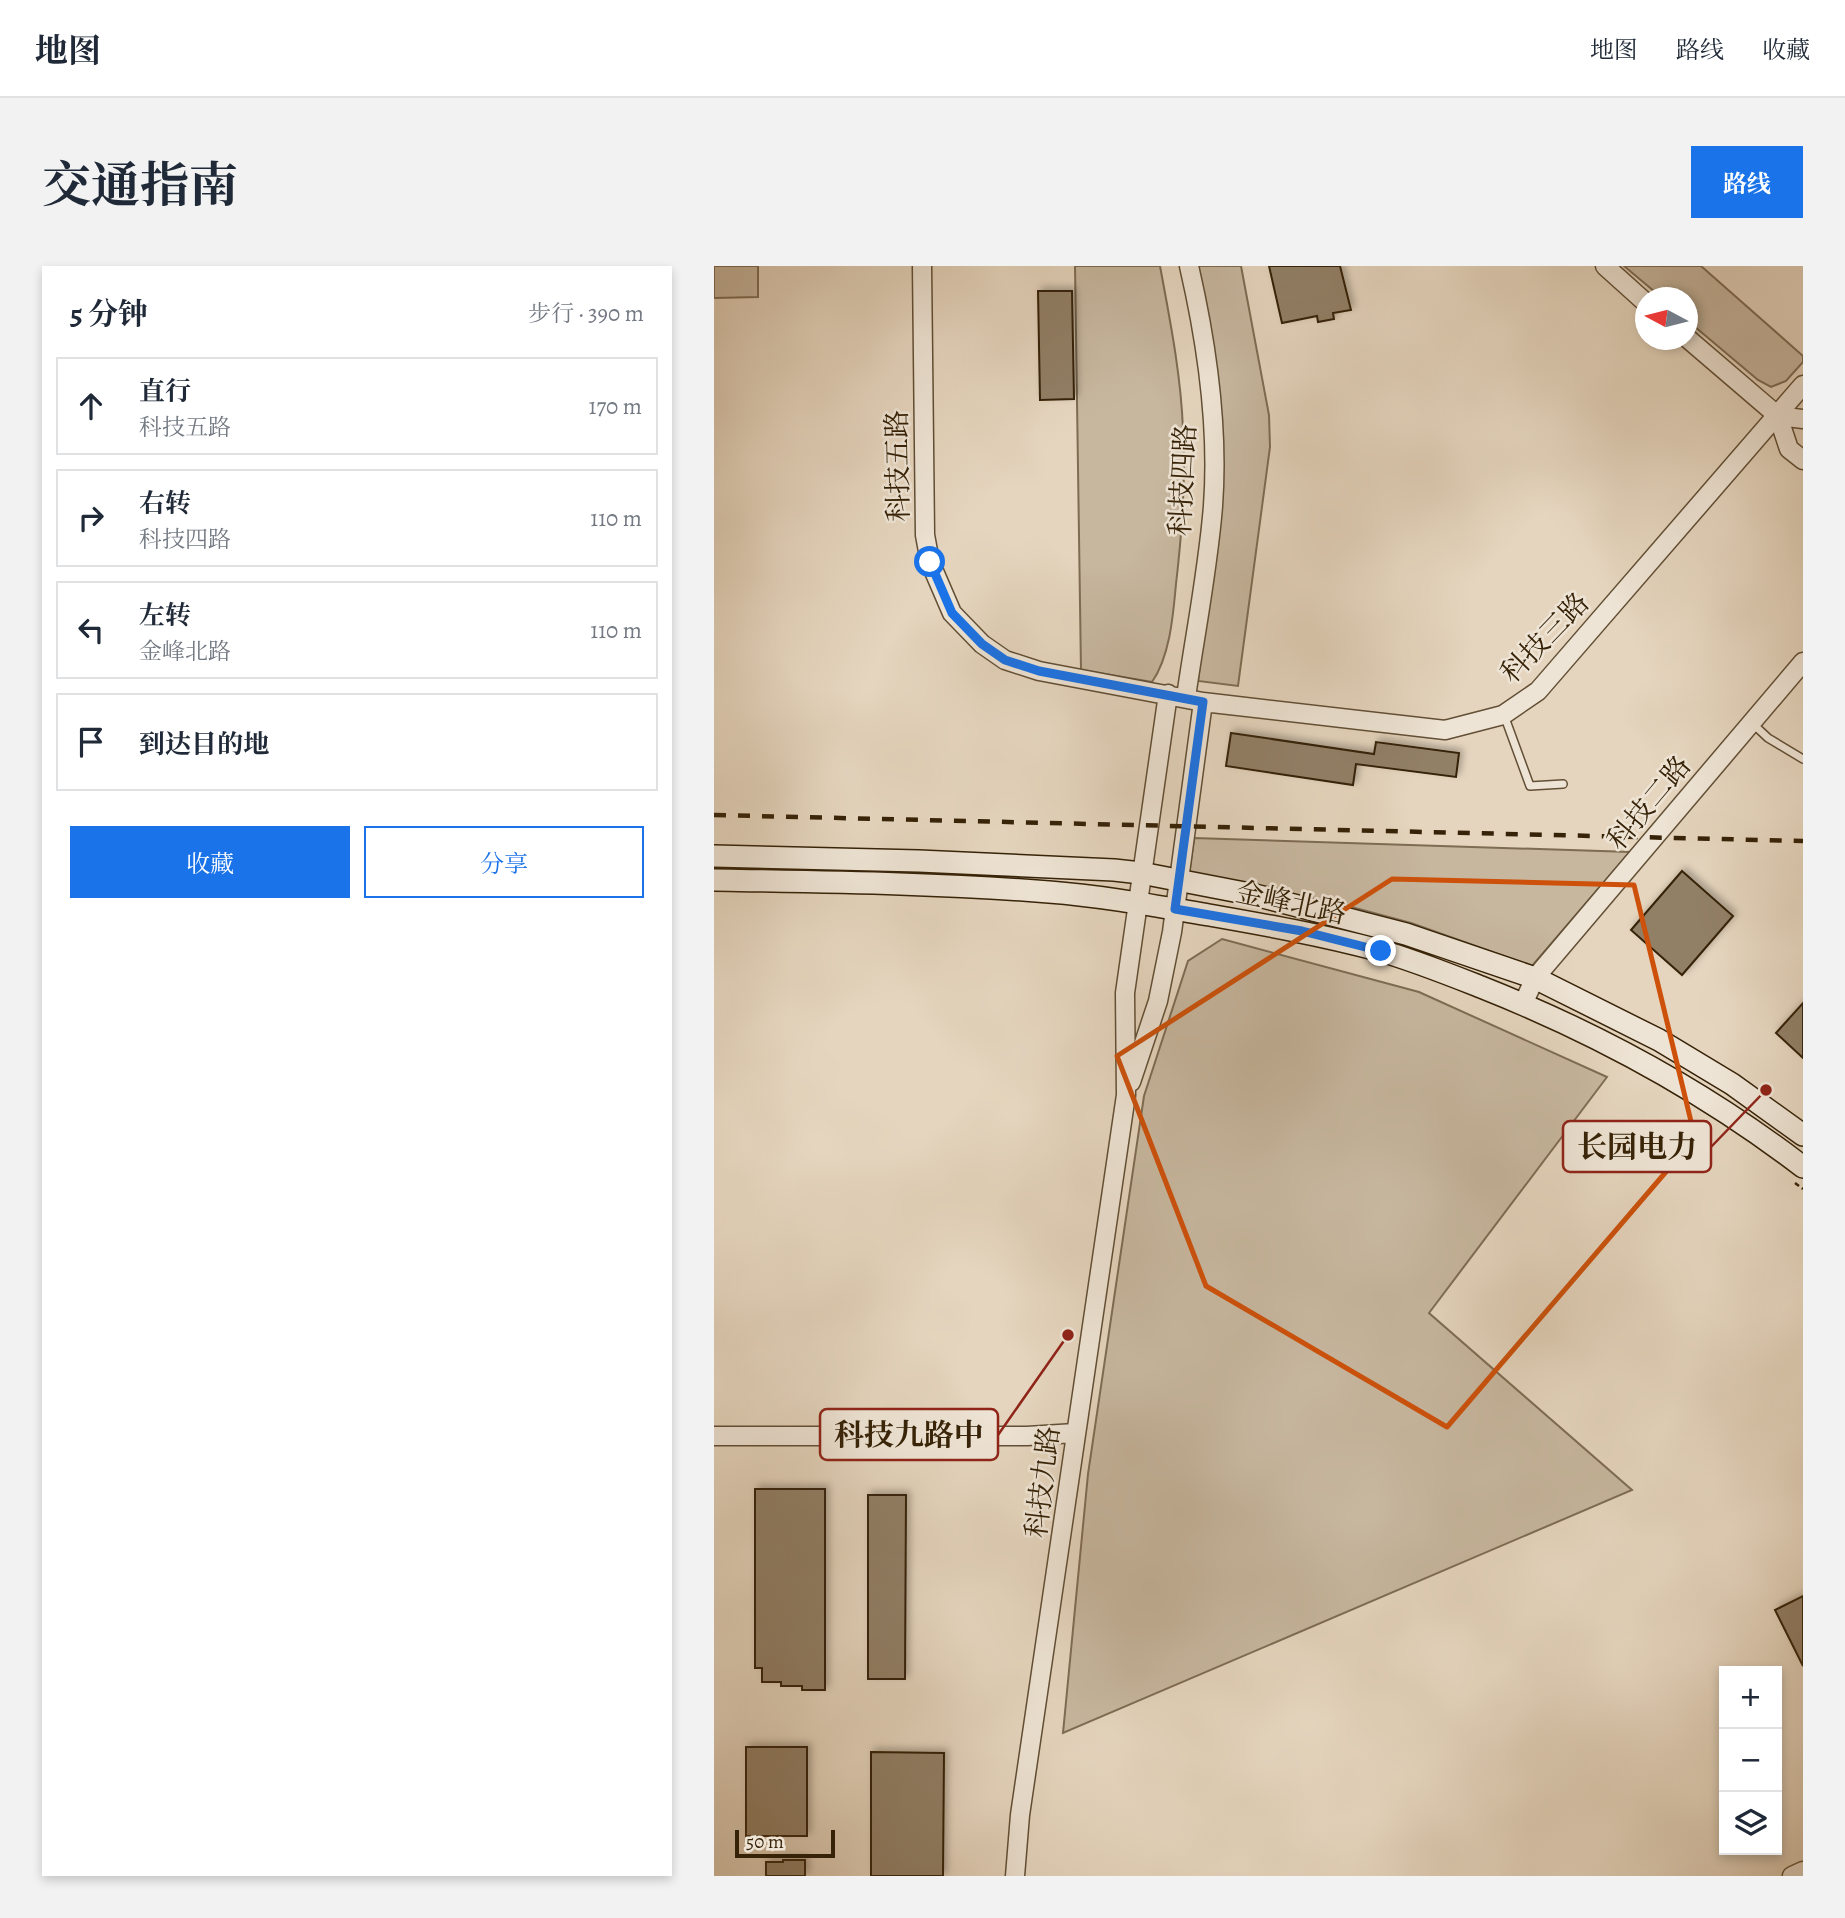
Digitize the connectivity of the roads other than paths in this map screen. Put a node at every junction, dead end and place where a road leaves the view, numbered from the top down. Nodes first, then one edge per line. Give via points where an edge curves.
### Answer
1 (922, 266) edge
2 (1189, 266) edge
3 (1605, 266) edge
4 (1635, 292) edge
5 (1698, 347) edge
6 (1803, 385) edge
7 (1778, 416) junction
8 (1803, 419) edge
9 (1803, 460) edge
10 (1803, 662) edge
11 (1168, 694) junction
12 (1195, 699) junction
13 (1503, 715) junction
14 (1751, 723) junction
15 (1803, 759) edge
16 (1563, 784) dead end
17 (714, 856) edge
18 (1141, 873) junction
19 (714, 880) edge
20 (1180, 880) junction
21 (1138, 903) junction
22 (1175, 909) junction
23 (1535, 978) junction
24 (1523, 1003) junction
25 (1126, 1095) junction
26 (1803, 1135) edge
27 (1796, 1172) edge
28 (1075, 1433) junction
29 (714, 1436) edge
30 (1803, 1871) edge
31 (1015, 1876) edge
32 (1792, 1876) edge

1 - 11 street, 科技五路 via 925,535 930,562 952,613 1005,660 1039,671
2 - 12 street, 科技四路 via 1213,412 1213,505
3 - 4 street
5 - 7 street
6 - 7 street, 科技三路
7 - 8 street
7 - 9 street via 1789,449
7 - 13 street, 科技三路 via 1538,691
10 - 14 street, 科技二路
11 - 12 street, 科技五路
11 - 18 street
12 - 13 street, 科技三路 via 1445,730
12 - 20 street, 科技四路
13 - 16 lane via 1530,786
14 - 15 lane
14 - 23 street, 科技二路
17 - 18 main road, 金峰北路 via 919,860
18 - 20 main road, 金峰北路
18 - 21 street
19 - 21 main road, 金峰北路 via 951,886
20 - 22 street, 科技四路
20 - 23 main road, 金峰北路 via 1406,934
21 - 22 main road, 金峰北路
21 - 25 street, 科技九路 via 1125,993
22 - 24 main road, 金峰北路 via 1302,931 1381,951
22 - 25 street, 科技九路 via 1158,1001
23 - 24 street, 科技二路
23 - 26 main road, 金峰北路 via 1659,1040
24 - 27 main road, 金峰北路 via 1616,1047 1727,1111
25 - 28 street, 科技九路
28 - 29 street
28 - 31 street, 科技九路
30 - 32 street

